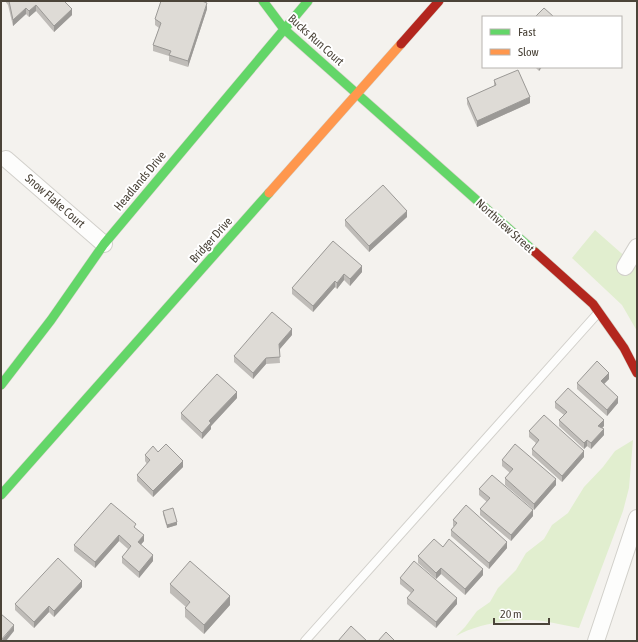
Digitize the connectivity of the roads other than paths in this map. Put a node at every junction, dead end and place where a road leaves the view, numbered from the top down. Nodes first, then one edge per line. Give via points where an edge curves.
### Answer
1 (262, 1) edge
2 (308, 1) edge
3 (439, 1) edge
4 (284, 30) junction
5 (357, 93) junction
6 (6, 159) dead end
7 (104, 244) junction
8 (637, 247) edge
9 (625, 267) dead end
10 (598, 312) junction
11 (637, 373) edge
12 (1, 385) edge
13 (1, 495) edge
14 (637, 518) edge
15 (305, 641) edge
16 (596, 641) edge

1 - 4 street, Bucks Run Court
2 - 4 street, Headlands Drive
3 - 5 street, Bridger Drive
4 - 5 street, Bucks Run Court
4 - 7 street, Headlands Drive
5 - 10 street, Northview Street via 593,304
5 - 13 street, Bridger Drive
6 - 7 street, Snow Flake Court
7 - 12 street, Headlands Drive via 51,320
8 - 9 street
10 - 11 street, Northview Street via 624,348
10 - 15 lane
14 - 16 street

